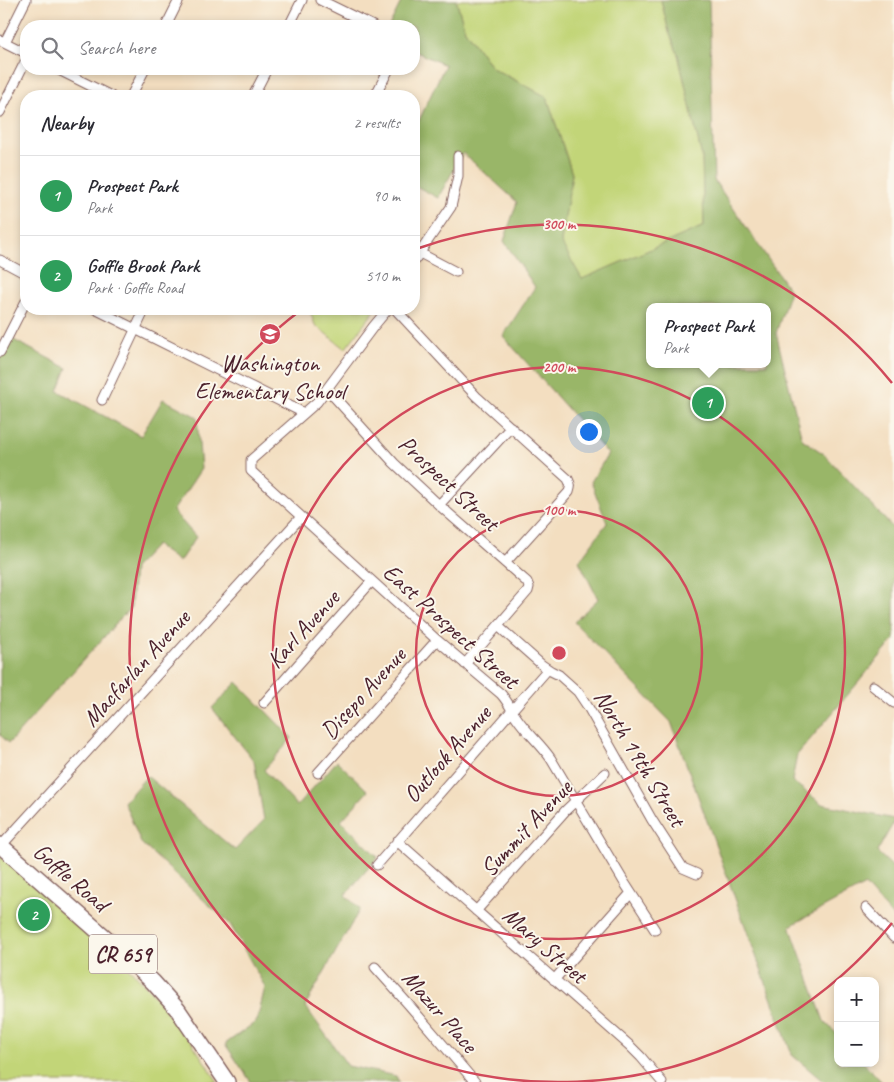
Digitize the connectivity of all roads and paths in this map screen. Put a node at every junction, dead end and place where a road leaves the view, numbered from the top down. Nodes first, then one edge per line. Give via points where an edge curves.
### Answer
1 (26, 0) edge
2 (179, 0) edge
3 (302, 0) edge
4 (320, 0) edge
5 (169, 20) edge
6 (292, 20) edge
7 (361, 20) edge
8 (2, 41) edge
9 (20, 50) edge
10 (20, 72) edge
11 (69, 75) edge
12 (141, 75) edge
13 (264, 75) edge
14 (386, 75) edge
15 (99, 90) edge
16 (134, 90) edge
17 (256, 90) edge
18 (378, 90) edge
19 (0, 112) edge
20 (458, 156) dead end
21 (420, 249) edge
22 (420, 256) edge
23 (0, 260) edge
24 (20, 271) edge
25 (456, 272) dead end
26 (20, 313) edge
27 (108, 315) edge
28 (142, 315) edge
29 (383, 315) edge
30 (400, 315) edge
31 (135, 328) junction
32 (0, 352) edge
33 (326, 389) junction
34 (102, 400) dead end
35 (304, 413) junction
36 (511, 427) junction
37 (439, 505) junction
38 (300, 517) junction
39 (505, 563) junction
40 (372, 581) junction
41 (498, 626) junction
42 (437, 640) junction
43 (464, 664) junction
44 (548, 669) junction
45 (873, 686) dead end
46 (264, 702) dead end
47 (894, 703) edge
48 (512, 710) junction
49 (318, 773) dead end
50 (605, 773) dead end
51 (576, 801) junction
52 (397, 841) junction
53 (1, 845) edge
54 (377, 864) dead end
55 (698, 874) dead end
56 (631, 892) junction
57 (866, 908) dead end
58 (476, 911) junction
59 (655, 930) dead end
60 (894, 938) edge
61 (375, 967) dead end
62 (554, 980) junction
63 (226, 1082) edge
64 (475, 1082) edge
65 (662, 1082) edge

1 - 8 street
2 - 5 street
3 - 6 street
4 - 7 street
8 - 9 street
10 - 19 street
11 - 15 street
12 - 16 street
13 - 17 street
14 - 18 street
20 - 21 street via 458,176 451,207
22 - 25 street
23 - 24 street
26 - 32 street
27 - 31 street
28 - 31 street
29 - 33 street
30 - 36 street via 476,396
31 - 34 street
31 - 35 street
33 - 35 street
33 - 37 street, Prospect Street via 394,463
35 - 38 street, East Prospect Street via 251,460 251,471
36 - 37 street
36 - 39 street via 572,486 560,504
37 - 39 street, Prospect Street
38 - 40 street, East Prospect Street
38 - 53 street, Macfarlan Avenue
39 - 41 street, Prospect Street via 527,582 529,588
40 - 42 street, East Prospect Street
40 - 46 street, Karl Avenue
41 - 43 street
41 - 44 street, North 19th Street
42 - 43 street, East Prospect Street
42 - 49 street, Disepo Avenue
43 - 48 street, East Prospect Street via 501,694
44 - 48 street, Outlook Avenue
44 - 55 street, North 19th Street via 578,692 683,868
45 - 47 street
48 - 51 street, East Prospect Street via 545,750
48 - 52 street, Outlook Avenue
50 - 51 street, Summit Avenue
51 - 56 street, East Prospect Street
51 - 58 street, Summit Avenue
52 - 54 street, Outlook Avenue
52 - 58 street, Mary Street
53 - 63 main road, Goffle Road / CR 659 via 166,995
56 - 59 street, East Prospect Street
56 - 62 street
57 - 60 street
58 - 62 street, Mary Street
61 - 64 street, Mazur Place
62 - 65 street, Mary Street via 629,1045

